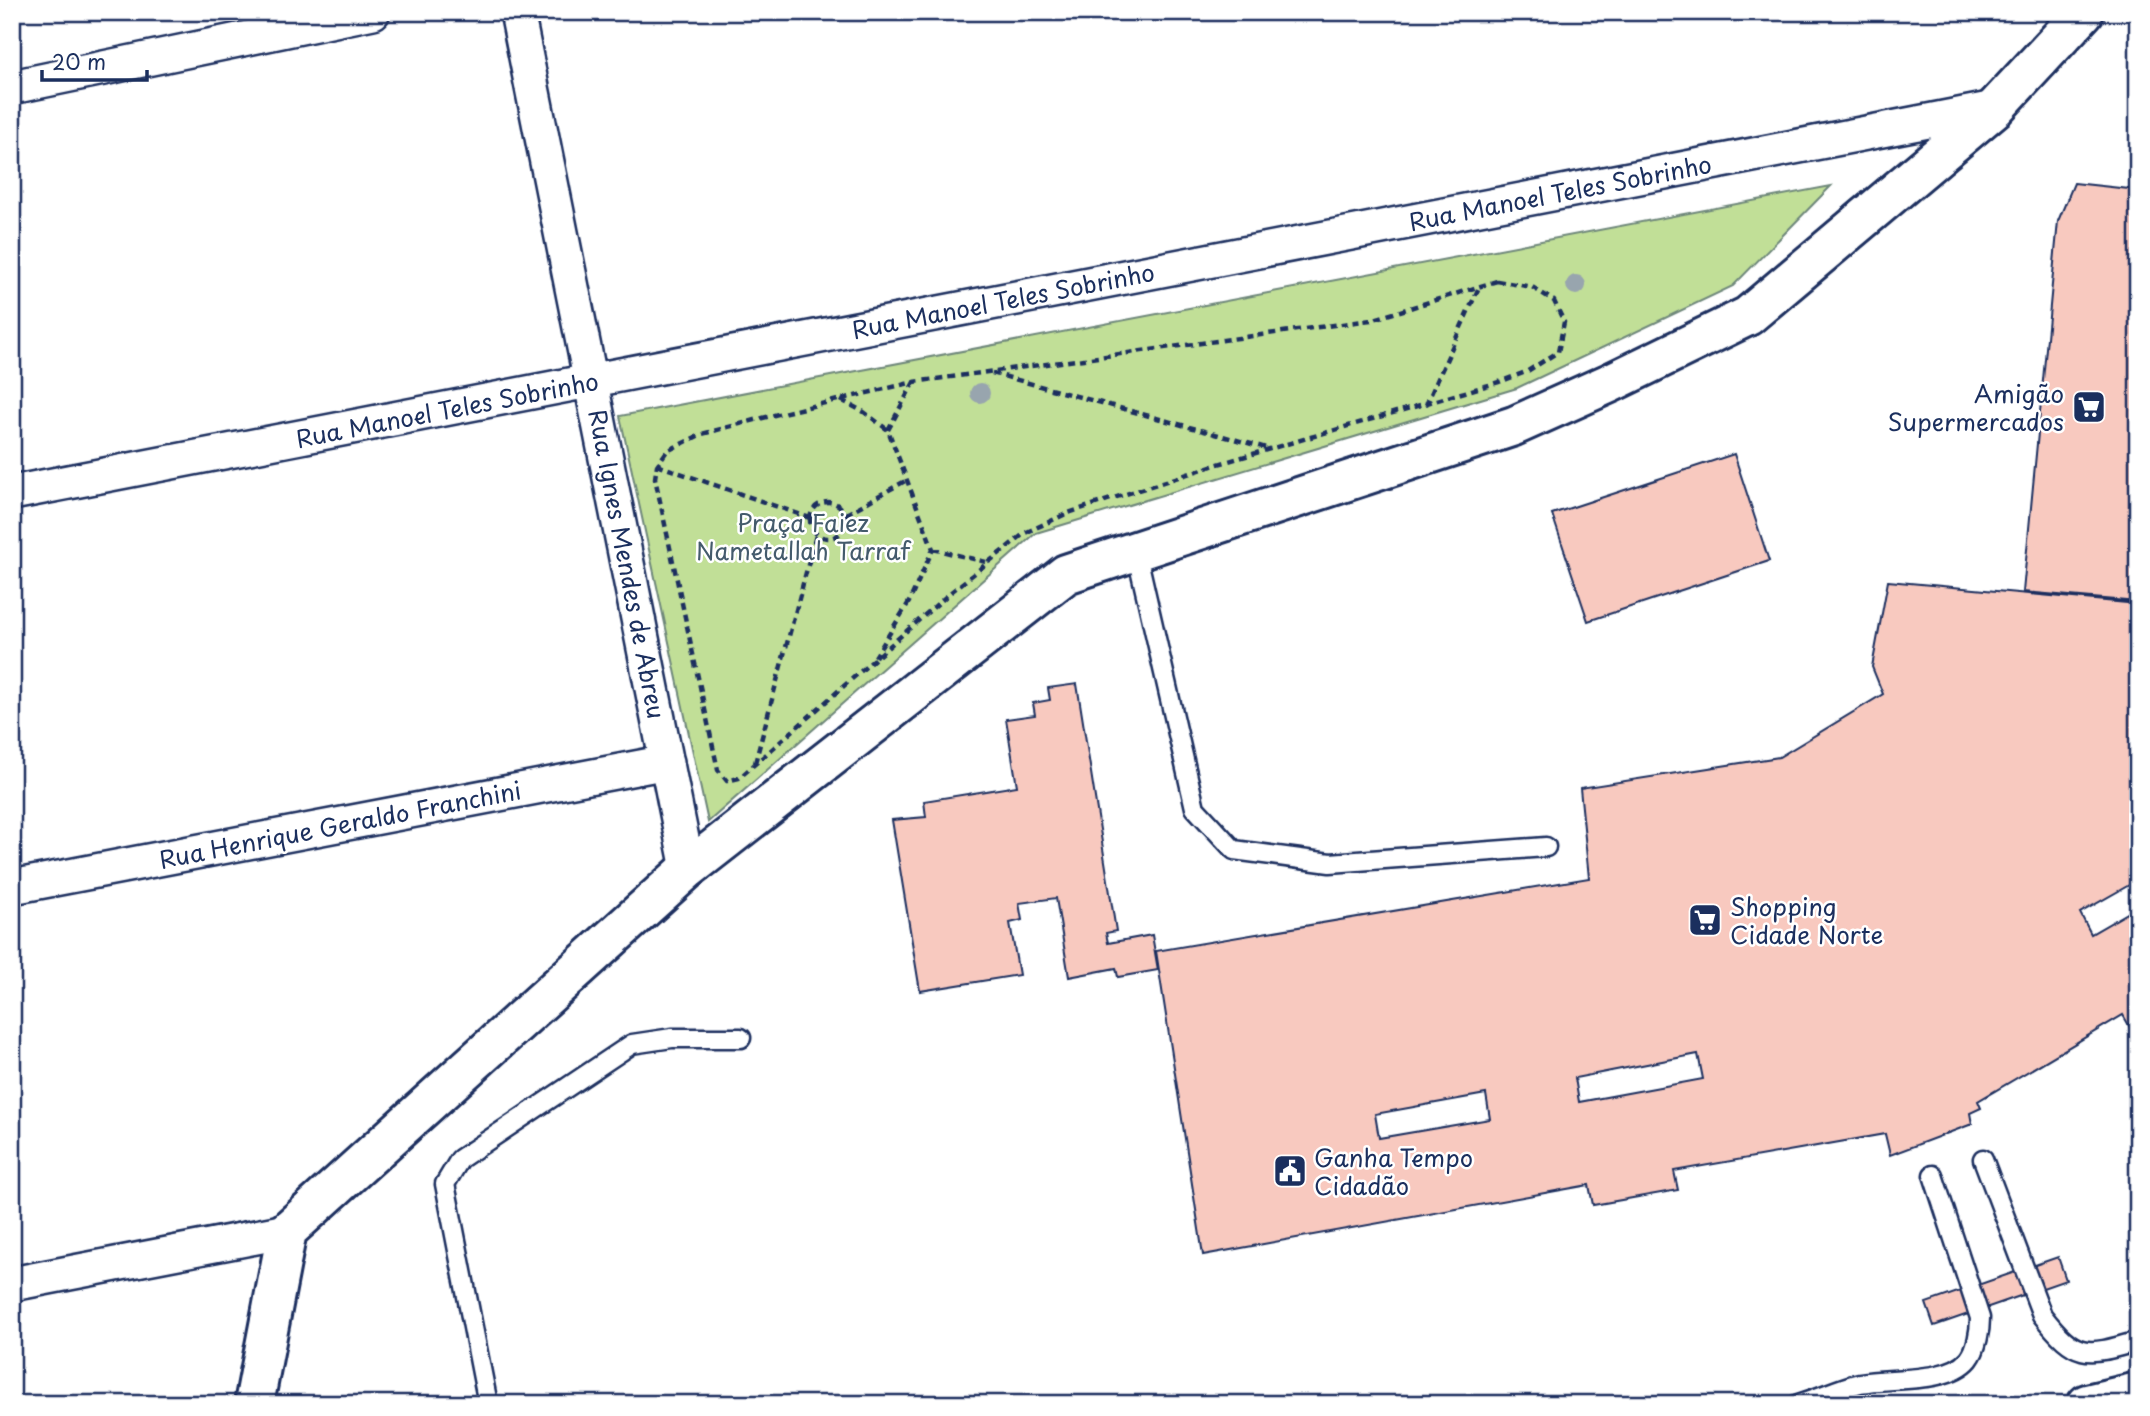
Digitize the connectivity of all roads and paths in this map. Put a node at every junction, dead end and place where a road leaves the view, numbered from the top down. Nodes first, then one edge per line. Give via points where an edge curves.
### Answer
1 (373, 12) edge
2 (517, 12) edge
3 (2084, 12) edge
4 (12, 87) edge
5 (1995, 108) junction
6 (1480, 285) junction
7 (987, 372) junction
8 (591, 380) junction
9 (914, 382) junction
10 (839, 400) junction
11 (1425, 405) junction
12 (888, 430) junction
13 (1271, 449) junction
14 (657, 465) junction
15 (907, 480) junction
16 (12, 493) edge
17 (846, 514) junction
18 (810, 518) junction
19 (816, 535) junction
20 (933, 549) junction
21 (1136, 551) junction
22 (987, 562) junction
23 (873, 661) junction
24 (667, 762) junction
25 (755, 764) junction
26 (1546, 847) dead end
27 (688, 869) junction
28 (12, 887) edge
29 (741, 1038) dead end
30 (1983, 1159) dead end
31 (1933, 1175) dead end
32 (287, 1231) junction
33 (12, 1284) edge
34 (2138, 1341) edge
35 (2138, 1392) edge
36 (254, 1404) edge
37 (488, 1404) edge
38 (1798, 1404) edge
39 (2087, 1404) edge

1 - 4 street
2 - 8 street, Rua Ignes Mendes de Abreu
3 - 5 street
5 - 8 street, Rua Manoel Teles Sobrinho
5 - 21 street via 1748,316 1514,426
6 - 7 path via 1371,320
6 - 11 path
6 - 11 path via 1497,281 1532,287 1554,301 1564,322 1558,352 1527,372
7 - 9 path
7 - 13 path
8 - 16 street, Rua Manoel Teles Sobrinho
8 - 24 street, Rua Ignes Mendes de Abreu
9 - 10 path
9 - 12 path
10 - 12 path
10 - 14 path via 702,434 667,451
11 - 13 path
12 - 15 path
13 - 22 path via 1068,513 1025,533
14 - 18 path
14 - 25 path via 655,478 718,770 727,781
15 - 17 path
15 - 20 path
17 - 18 path via 830,502 820,504
17 - 19 path via 842,533 833,538
18 - 19 path
19 - 25 path
20 - 22 path
20 - 23 path
21 - 26 lane via 1195,808 1234,850 1330,863
21 - 27 street via 1066,574
22 - 23 path
23 - 25 path
24 - 27 street, Rua Ignes Mendes de Abreu
24 - 28 street, Rua Henrique Geraldo Franchini
27 - 32 street
29 - 37 lane via 672,1038 632,1044 460,1159 445,1184
30 - 34 lane via 2049,1325 2081,1351 2101,1352
31 - 38 lane via 1980,1318 1969,1359 1944,1373 1860,1383
32 - 33 street
32 - 36 street
35 - 39 street

